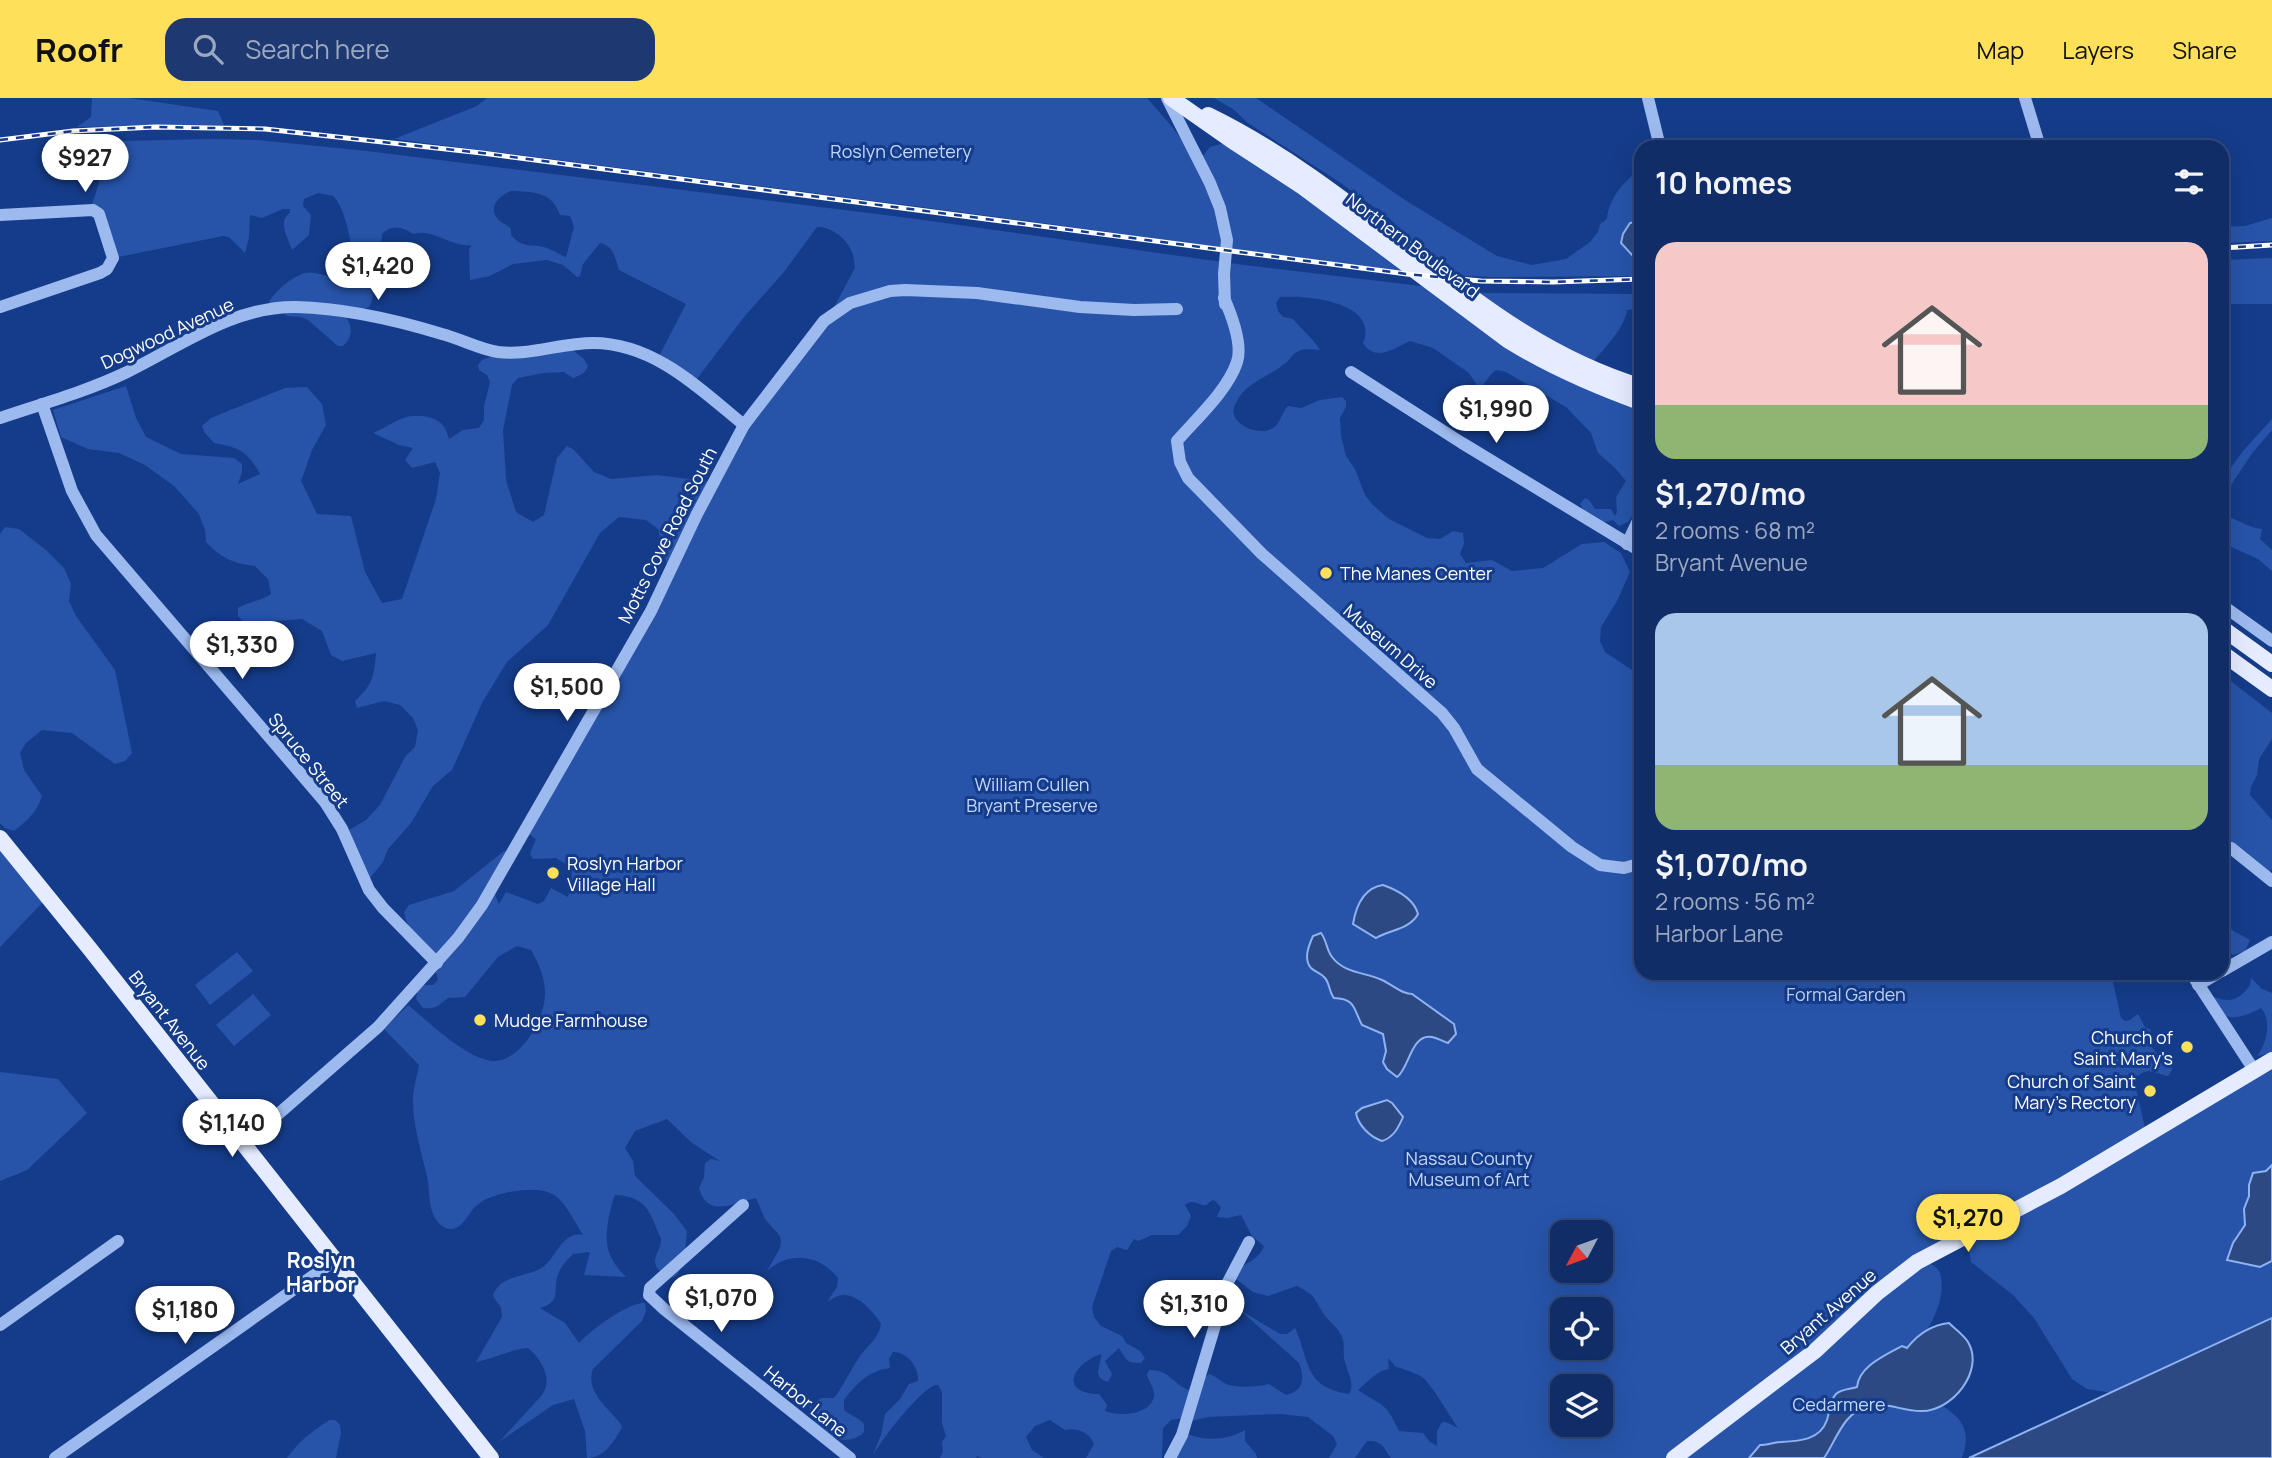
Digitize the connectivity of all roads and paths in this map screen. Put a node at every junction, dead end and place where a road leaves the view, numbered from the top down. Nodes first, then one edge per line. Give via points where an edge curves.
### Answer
1 (1171, 98) edge
2 (1648, 98) edge
3 (2025, 98) edge
4 (1658, 140) edge
5 (2038, 140) edge
6 (0, 215) edge
7 (0, 307) edge
8 (1177, 309) dead end
9 (1351, 372) dead end
10 (1634, 384) edge
11 (1634, 399) edge
12 (42, 404) junction
13 (0, 418) edge
14 (744, 425) junction
15 (1634, 529) edge
16 (1627, 544) junction
17 (1634, 548) edge
18 (2229, 610) edge
19 (2229, 633) edge
20 (2272, 641) edge
21 (2229, 658) edge
22 (2272, 664) edge
23 (2272, 689) edge
24 (0, 838) edge
25 (2231, 848) dead end
26 (1634, 865) edge
27 (2272, 881) edge
28 (2272, 942) edge
29 (436, 963) junction
30 (2229, 967) edge
31 (2195, 980) edge
32 (2206, 980) edge
33 (2198, 985) junction
34 (2272, 1060) edge
35 (2254, 1070) junction
36 (244, 1144) junction
37 (743, 1205) dead end
38 (118, 1241) dead end
39 (1249, 1242) dead end
40 (334, 1261) junction
41 (0, 1325) edge
42 (55, 1458) edge
43 (491, 1458) edge
44 (850, 1458) edge
45 (1170, 1458) edge
46 (1674, 1458) edge

1 - 10 main road, Northern Boulevard via 1243,132 1306,172 1520,332 1590,368
1 - 11 main road, Northern Boulevard via 1303,187 1509,341 1585,381
1 - 26 street, Museum Drive via 1220,208 1227,240 1224,298 1231,356 1231,374 1177,441 1182,468 1262,554 1442,713 1486,778 1600,865
2 - 4 street
3 - 5 street
6 - 7 street via 93,210 99,214 113,258 100,273
8 - 14 street, Motts Cove Road South via 1080,307 905,289 862,298 824,321
9 - 16 street
12 - 13 street, Dogwood Avenue
12 - 14 street, Dogwood Avenue via 124,374 237,318 298,307 401,323 499,352 592,343 628,349 668,366
12 - 29 street, Spruce Street via 72,491 96,534 325,802 369,890
14 - 29 street, Motts Cove Road South via 651,611 531,822 482,905
15 - 16 street
16 - 17 street
18 - 20 street
19 - 22 main road
21 - 23 main road
24 - 36 main road, Bryant Avenue
25 - 27 street
28 - 30 street
29 - 36 street, Motts Cove Road South via 359,1045
31 - 33 street
32 - 33 street
33 - 35 street
34 - 35 main road, Bryant Avenue
35 - 46 main road, Bryant Avenue via 2082,1174 1917,1262 1815,1351
36 - 40 main road, Bryant Avenue
37 - 44 street, Harbor Lane via 658,1280 649,1295
38 - 41 street
39 - 45 street via 1228,1282 1182,1435
40 - 42 street
40 - 43 main road, Bryant Avenue

